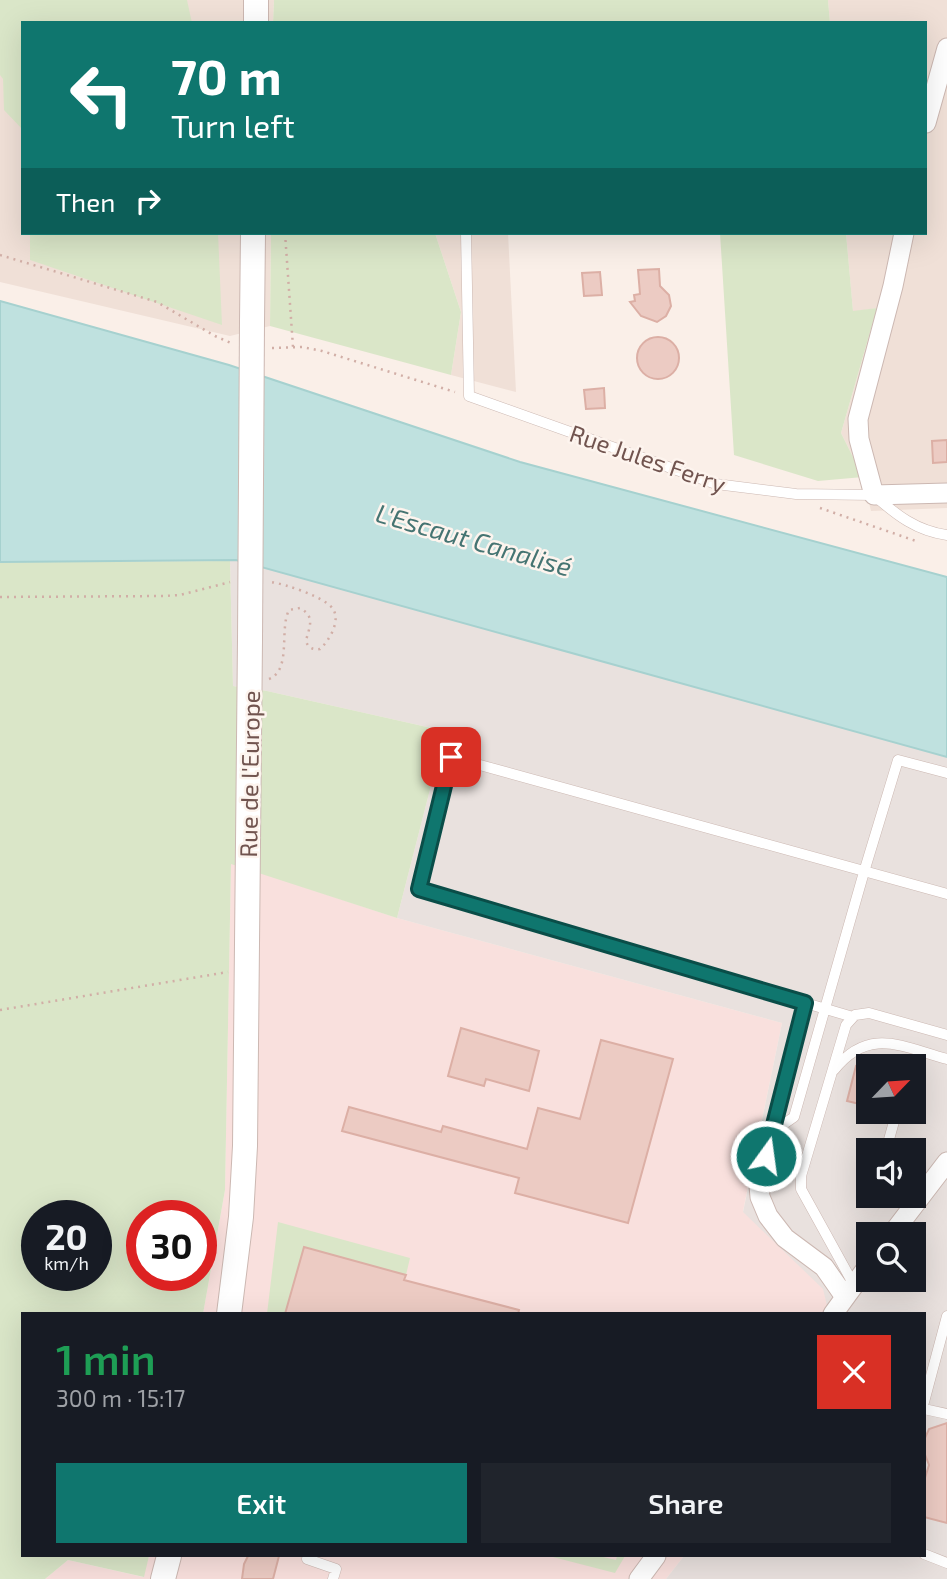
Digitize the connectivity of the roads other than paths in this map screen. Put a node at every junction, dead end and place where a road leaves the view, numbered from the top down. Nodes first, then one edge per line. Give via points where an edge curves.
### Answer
1 (256, 0) edge
2 (256, 21) edge
3 (947, 48) edge
4 (927, 119) edge
5 (253, 235) edge
6 (466, 235) edge
7 (904, 235) edge
8 (947, 494) edge
9 (874, 495) junction
10 (947, 535) edge
11 (947, 773) edge
12 (864, 872) junction
13 (947, 894) edge
14 (805, 1003) junction
15 (824, 1009) junction
16 (853, 1017) junction
17 (947, 1035) edge
18 (947, 1059) edge
19 (831, 1073) junction
20 (771, 1133) junction
21 (947, 1162) edge
22 (926, 1183) edge
23 (856, 1283) edge
24 (850, 1291) junction
25 (229, 1312) edge
26 (834, 1312) edge
27 (947, 1317) edge
28 (926, 1395) edge
29 (926, 1409) edge
30 (947, 1414) edge
31 (926, 1555) edge
32 (169, 1557) edge
33 (655, 1557) edge
34 (307, 1559) dead end
35 (947, 1563) edge
36 (163, 1579) edge
37 (333, 1579) edge
38 (639, 1579) edge

1 - 2 street
3 - 4 street
5 - 25 street, Rue de l'Europe, bridge via 244,1181
6 - 9 lane, Rue Jules Ferry via 469,397 716,485 796,494
7 - 9 street via 858,419
8 - 9 street
9 - 10 lane via 916,527
11 - 12 lane via 898,760
12 - 13 lane
12 - 14 lane via 451,757 419,889
12 - 15 lane
14 - 15 lane
14 - 20 lane
15 - 16 lane
15 - 20 lane via 794,1117
16 - 17 lane via 869,1013
16 - 19 lane via 846,1025
18 - 19 lane via 877,1042 850,1053
19 - 24 lane via 801,1189
20 - 24 street via 759,1185 768,1216 785,1238
21 - 22 street
23 - 24 street
24 - 26 street
27 - 28 lane
29 - 30 lane
31 - 35 lane
32 - 36 street
33 - 38 street
34 - 37 lane via 336,1569

